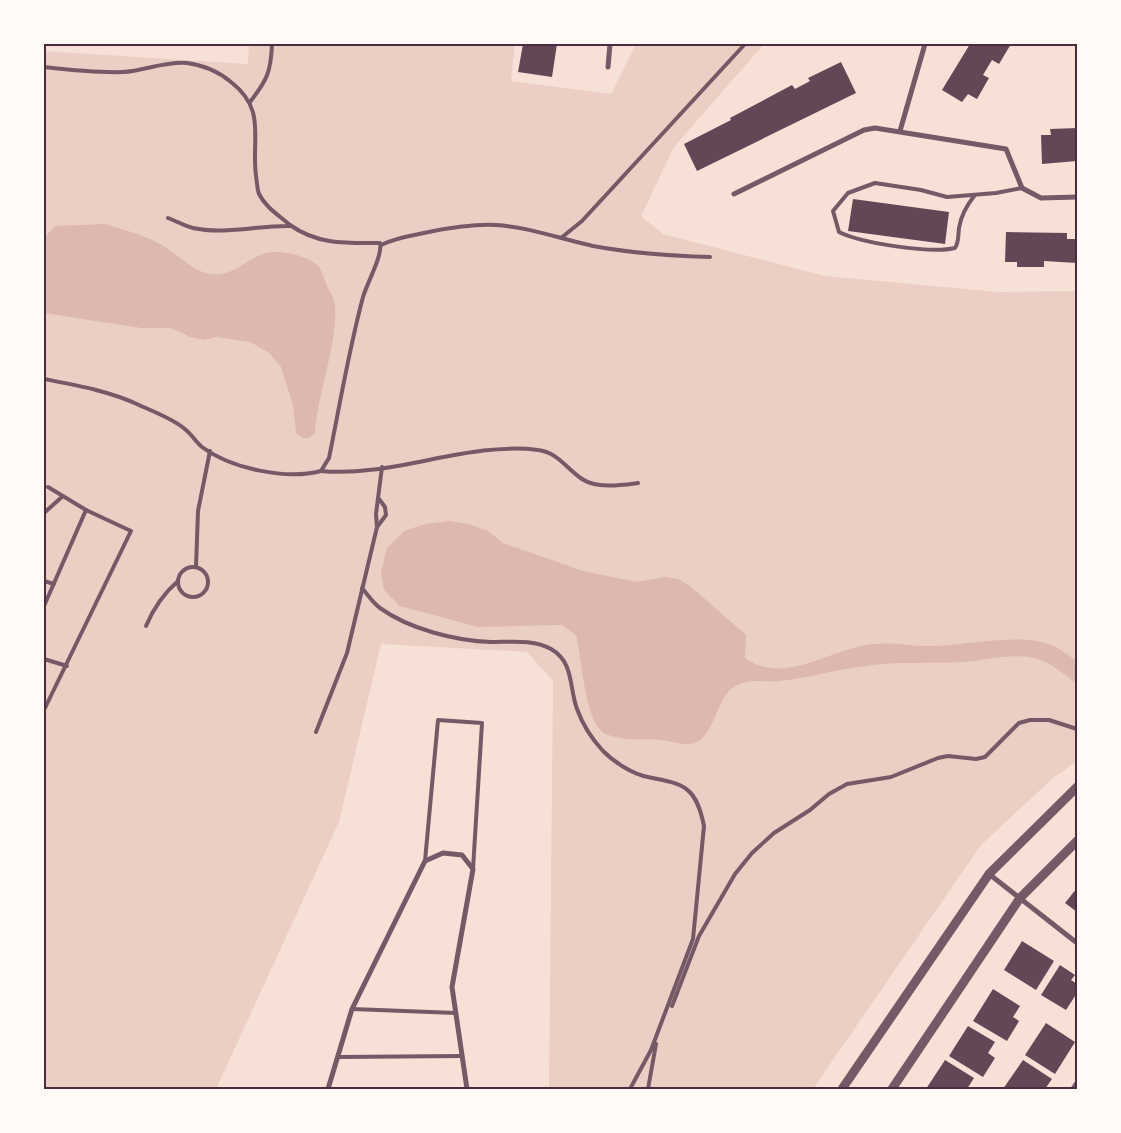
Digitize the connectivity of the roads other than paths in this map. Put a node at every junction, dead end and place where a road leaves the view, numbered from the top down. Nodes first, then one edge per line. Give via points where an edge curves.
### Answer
1 (272, 44) edge
2 (610, 44) edge
3 (745, 44) edge
4 (925, 44) edge
5 (44, 67) edge
6 (608, 67) dead end
7 (258, 91) junction
8 (246, 96) junction
9 (250, 102) junction
10 (900, 131) junction
11 (1022, 188) junction
12 (734, 194) dead end
13 (975, 195) junction
14 (1077, 197) edge
15 (168, 218) dead end
16 (290, 225) junction
17 (561, 238) junction
18 (380, 245) junction
19 (710, 257) dead end
20 (44, 379) edge
21 (210, 451) junction
22 (327, 462) junction
23 (382, 467) junction
24 (321, 471) junction
25 (332, 472) junction
26 (638, 483) dead end
27 (48, 486) dead end
28 (63, 496) junction
29 (379, 499) junction
30 (86, 510) junction
31 (44, 513) edge
32 (377, 527) junction
33 (196, 567) junction
34 (44, 581) edge
35 (178, 581) junction
36 (54, 584) junction
37 (362, 588) junction
38 (44, 606) edge
39 (146, 626) dead end
40 (44, 659) edge
41 (67, 666) junction
42 (44, 710) edge
43 (1077, 729) edge
44 (316, 732) dead end
45 (1077, 787) edge
46 (1077, 841) edge
47 (425, 861) junction
48 (473, 869) junction
49 (989, 874) junction
50 (1020, 898) junction
51 (1077, 943) edge
52 (352, 1009) junction
53 (456, 1013) junction
54 (462, 1056) junction
55 (338, 1057) junction
56 (1077, 1083) edge
57 (328, 1089) edge
58 (467, 1089) edge
59 (630, 1089) edge
60 (648, 1089) edge
61 (842, 1089) edge
62 (892, 1089) edge
63 (1073, 1089) edge

1 - 7 lane via 268,75
2 - 6 street
3 - 17 lane via 582,221
4 - 10 street
5 - 8 lane via 124,72 186,63 207,67 224,76
7 - 8 lane
7 - 9 lane
8 - 9 lane
9 - 16 lane via 257,132 254,162 259,193 271,210
10 - 11 street via 1006,149
10 - 12 street via 864,130
11 - 13 lane
11 - 14 street via 1041,198
13 - 13 lane via 947,198 921,190 875,183 848,193 833,211 834,220 839,232 850,238 946,250 955,248 958,243 965,207
15 - 16 lane via 194,228 246,230 266,225
16 - 18 lane via 329,243
17 - 18 lane via 524,229 473,225 391,240
17 - 19 lane via 594,246 681,257
18 - 22 lane via 382,248 358,315
20 - 21 lane via 137,404 185,429
21 - 24 lane via 226,460 283,475 307,475
21 - 33 lane via 198,511
22 - 24 lane
22 - 25 lane
23 - 25 lane
23 - 26 lane via 510,449 540,450 555,456 583,480 618,486
23 - 29 lane
24 - 25 lane
27 - 28 lane
28 - 30 lane
28 - 31 lane
29 - 32 lane
29 - 32 lane via 386,515
30 - 36 lane
30 - 41 lane via 131,531
32 - 37 lane
33 - 35 lane via 185,568
33 - 35 lane via 206,572 209,583 205,593 195,598 184,596
34 - 36 lane
35 - 39 lane via 154,607
36 - 38 lane
37 - 44 lane via 347,653
37 - 59 lane via 379,607 395,618 423,628 468,639 549,648 561,656 567,666 577,708 587,730 603,751 626,768 646,777 678,782 692,793 704,826 693,939 651,1050
40 - 41 lane
41 - 42 lane
43 - 60 lane via 1048,720 1019,723 985,758 938,758 890,777 847,784 774,833 735,874 699,936 659,1033
45 - 49 street
46 - 50 street
47 - 48 street via 443,853 462,855
47 - 48 lane via 438,720 482,723
47 - 52 street
48 - 53 street via 452,986
49 - 50 street
49 - 61 street
50 - 51 street
50 - 62 street
52 - 53 lane
52 - 55 street
53 - 54 street
54 - 55 lane
54 - 58 street
55 - 57 street
56 - 63 street

